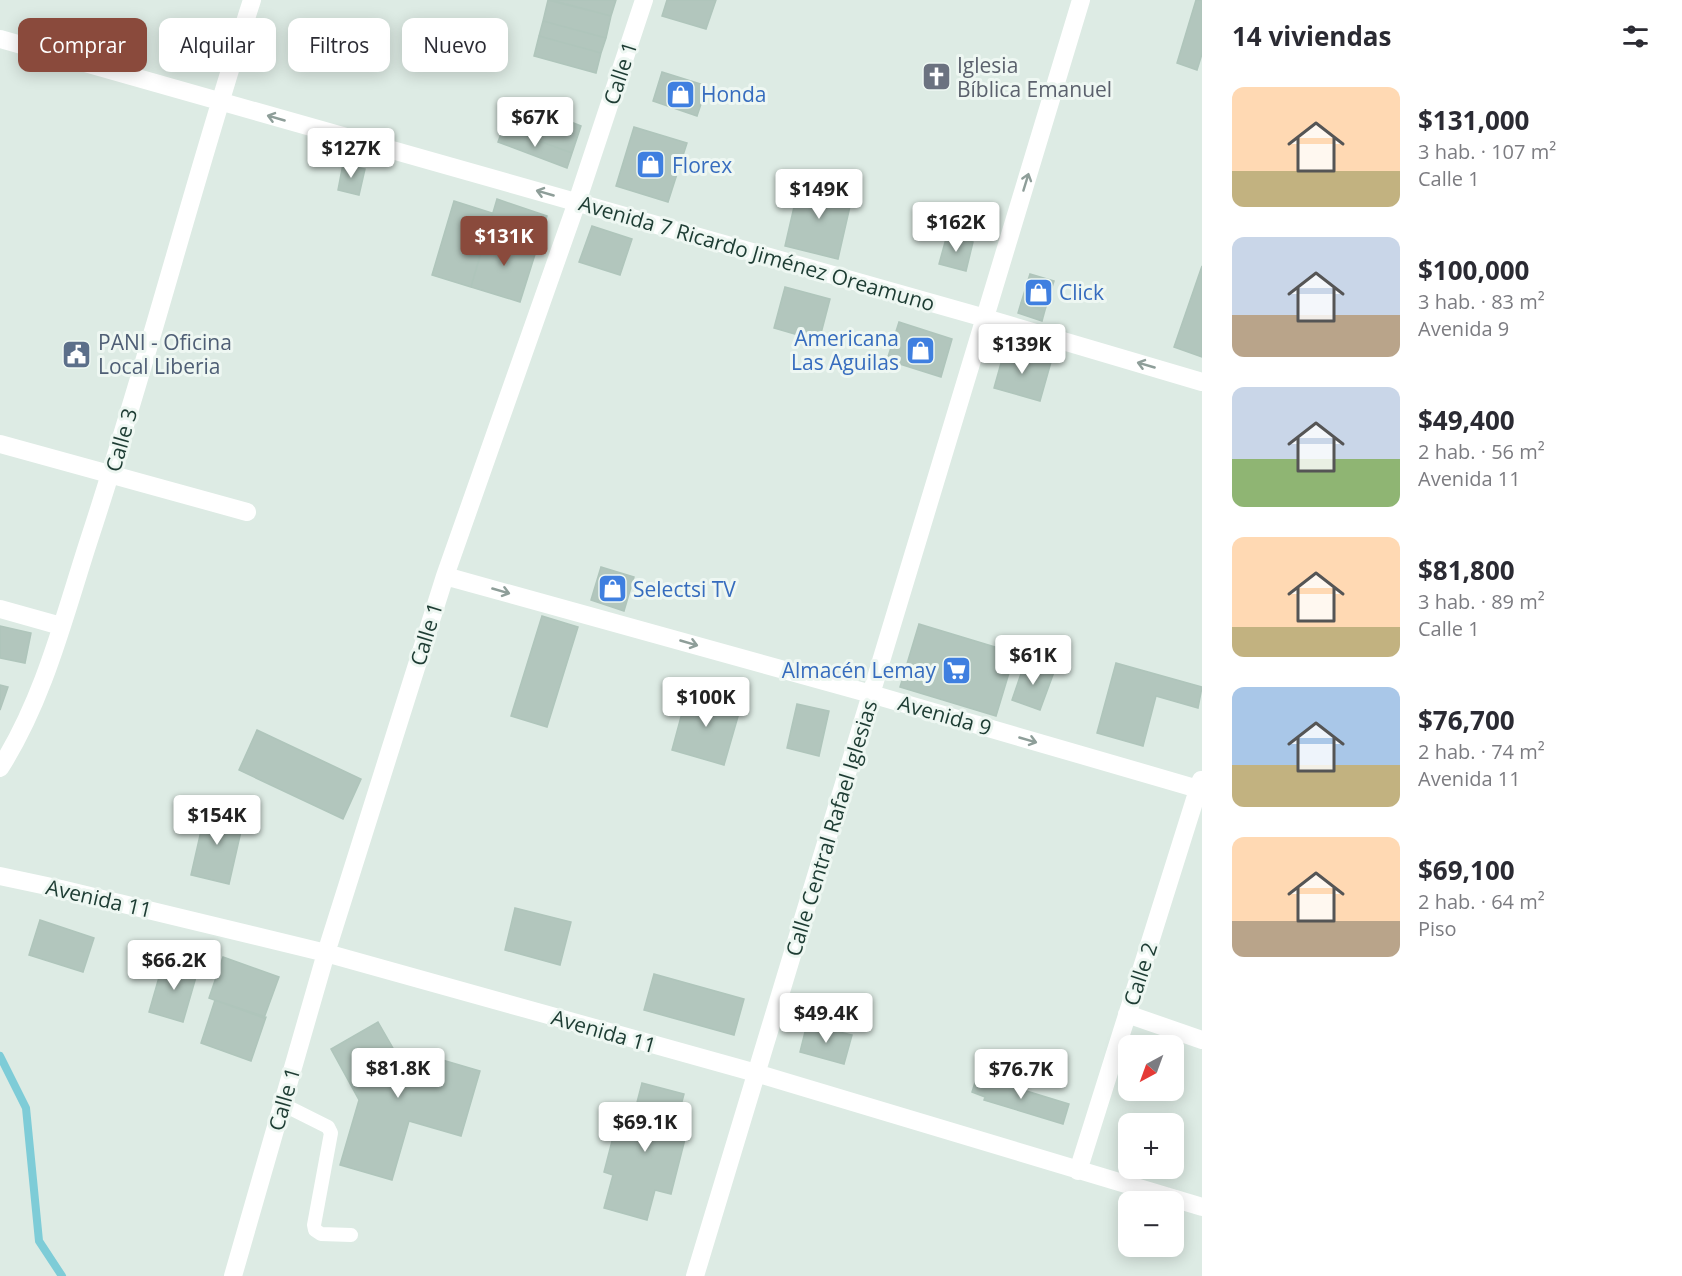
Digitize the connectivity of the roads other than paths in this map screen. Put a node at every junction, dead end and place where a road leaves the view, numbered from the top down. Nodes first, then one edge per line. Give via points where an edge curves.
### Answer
1 (252, 0) edge
2 (644, 0) edge
3 (1081, 0) edge
4 (0, 39) edge
5 (219, 102) junction
6 (577, 202) junction
7 (985, 318) junction
8 (1202, 382) edge
9 (0, 444) edge
10 (110, 476) junction
11 (247, 512) dead end
12 (445, 576) junction
13 (0, 609) edge
14 (61, 626) junction
15 (871, 694) junction
16 (0, 768) edge
17 (1201, 786) edge
18 (0, 876) edge
19 (326, 953) junction
20 (1127, 1014) junction
21 (1202, 1040) edge
22 (756, 1073) junction
23 (282, 1104) junction
24 (1077, 1171) junction
25 (1202, 1207) edge
26 (351, 1235) dead end
27 (233, 1276) edge
28 (695, 1276) edge

1 - 5 street, Calle 3
2 - 6 street, Calle 1
7 -> 3 street, Calle Central Rafael Iglesias
4 - 5 street, Avenida 7 Ricardo Jiménez Oreamuno
6 -> 5 street, Avenida 7 Ricardo Jiménez Oreamuno
5 - 10 street, Calle 3
6 - 7 street, Avenida 7 Ricardo Jiménez Oreamuno
6 - 12 street, Calle 1
8 -> 7 street, Avenida 7 Ricardo Jiménez Oreamuno
7 - 15 street, Calle Central Rafael Iglesias
9 - 10 street
10 - 11 street
10 - 14 street, Calle 3
12 -> 15 street, Avenida 9
12 - 19 street, Calle 1
13 - 14 street
14 - 16 street, Calle 3 via 38,696
15 -> 17 street, Avenida 9
15 - 22 street, Calle Central Rafael Iglesias
17 - 20 street, Calle 2
18 - 19 street, Avenida 11
19 - 22 street, Avenida 11
19 - 23 street, Calle 1
20 - 21 street
20 - 24 street, Calle 2
22 - 24 street, Avenida 11
22 - 28 street, Calle Central Rafael Iglesias
23 - 26 lane via 325,1124 331,1133 314,1225 321,1233
23 - 27 street, Calle 1
24 - 25 street, Avenida 11

